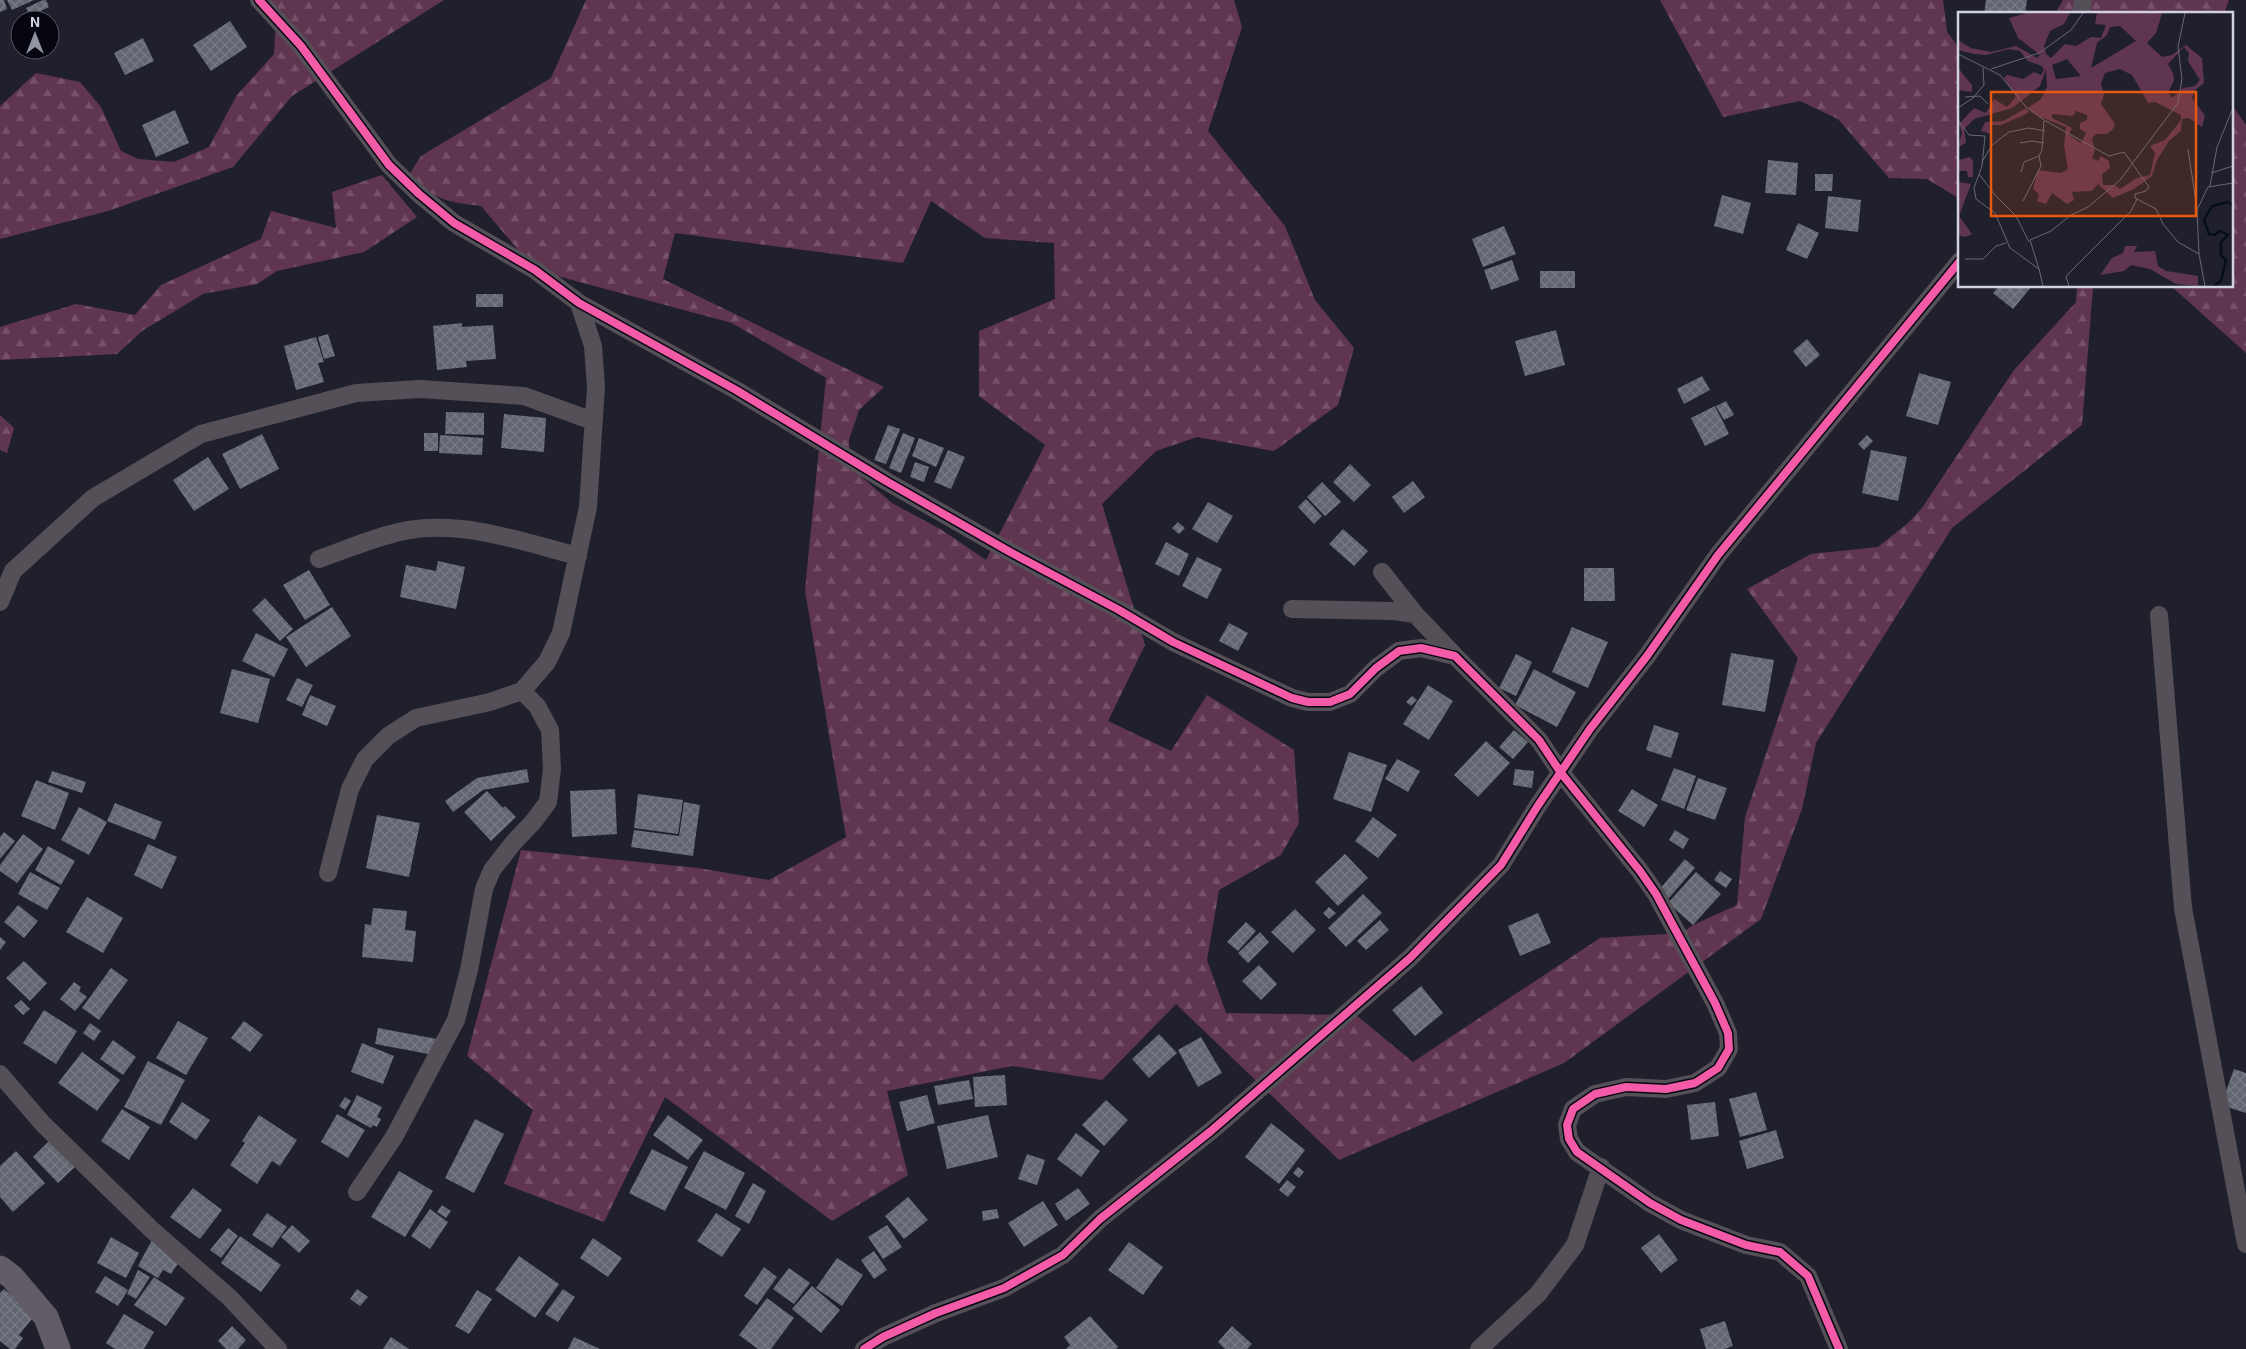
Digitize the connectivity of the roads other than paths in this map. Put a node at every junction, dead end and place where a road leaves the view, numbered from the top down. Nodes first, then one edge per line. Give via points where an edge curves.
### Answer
1 (259, 0) edge
2 (1958, 263) edge
3 (579, 303) junction
4 (593, 421) junction
5 (578, 556) junction
6 (319, 559) dead end
7 (1382, 572) dead end
8 (0, 602) edge
9 (1292, 609) dead end
10 (1415, 614) junction
11 (2159, 615) dead end
12 (1455, 656) junction
13 (522, 691) junction
14 (1561, 773) junction
15 (328, 872) dead end
16 (0, 1074) edge
17 (1601, 1167) junction
18 (357, 1192) dead end
19 (2246, 1244) edge
20 (0, 1268) edge
21 (58, 1349) edge
22 (278, 1349) edge
23 (864, 1349) edge
24 (1479, 1349) edge
25 (1839, 1349) edge

1 - 3 street via 301,46 389,165 419,194 454,223 535,270
2 - 14 street via 1718,555
3 - 4 street via 593,346 596,387
3 - 12 street via 736,390 1010,552 1173,642 1292,698 1330,702 1350,694 1399,651 1421,648
4 - 5 street via 588,507
4 - 8 street via 524,396 420,389 356,393 200,434 93,498 13,571
5 - 6 street via 487,532 455,528 409,530
5 - 13 street via 561,633 547,662
7 - 10 street
9 - 10 street
10 - 12 street
11 - 19 street via 2183,908
12 - 14 street via 1539,740
13 - 15 street via 490,702 416,718 388,736 365,759 350,789
13 - 18 street via 537,706 550,730 552,769 548,802 492,870 484,889 456,1020 394,1138
14 - 17 street via 1656,894 1728,1033 1729,1049 1718,1068 1694,1083 1666,1089 1626,1087 1595,1094 1573,1109 1567,1126 1570,1139 1577,1152
14 - 23 street via 1501,865 1410,958 1211,1131 1100,1219 1063,1255 1004,1288 936,1313 882,1337
16 - 22 street via 43,1124 152,1230 229,1297
17 - 24 street via 1575,1245 1538,1294
17 - 25 street via 1650,1203 1681,1220 1746,1245 1780,1252 1808,1276
20 - 21 street via 12,1276 46,1318

